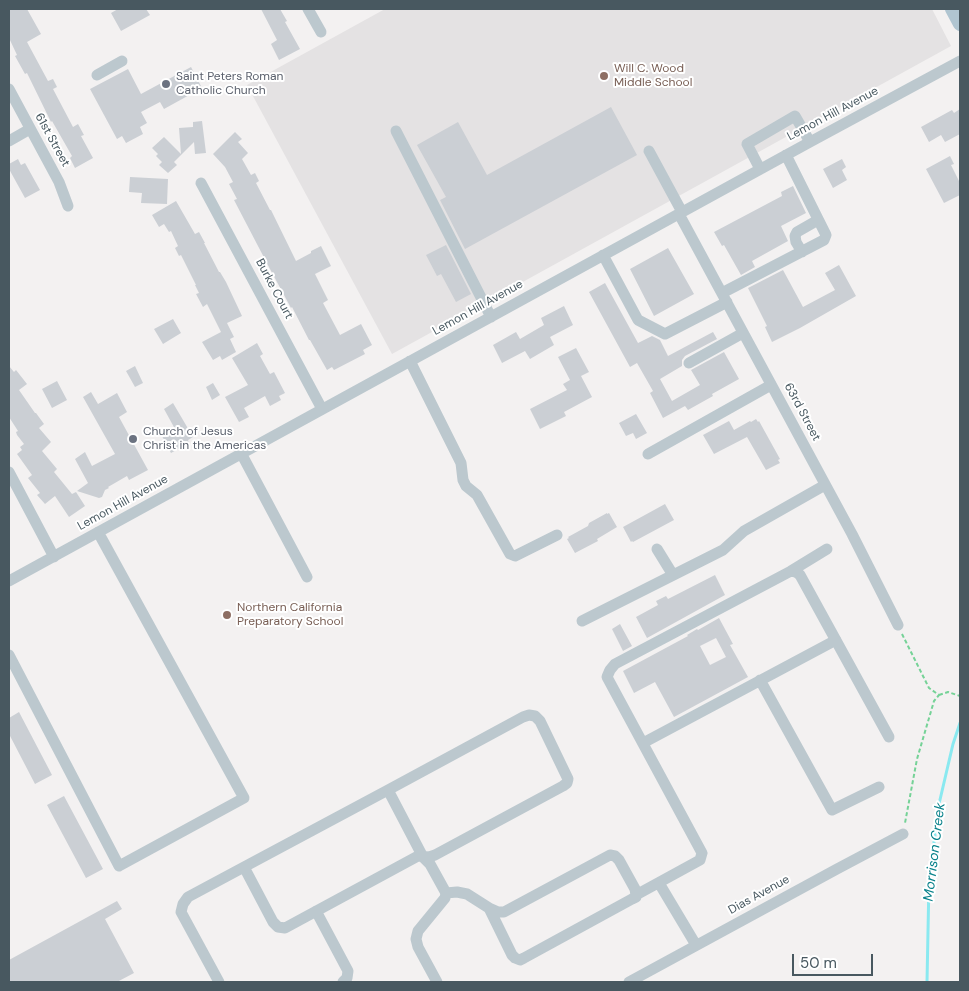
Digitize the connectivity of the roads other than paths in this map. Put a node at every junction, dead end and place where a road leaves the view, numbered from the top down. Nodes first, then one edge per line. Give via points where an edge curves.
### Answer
1 (308, 9) edge
2 (952, 9) edge
3 (960, 24) edge
4 (321, 32) dead end
5 (960, 61) edge
6 (122, 62) dead end
7 (97, 76) dead end
8 (9, 89) edge
9 (30, 129) junction
10 (396, 131) dead end
11 (9, 141) edge
12 (810, 142) junction
13 (649, 150) dead end
14 (786, 155) junction
15 (760, 169) junction
16 (201, 183) dead end
17 (68, 206) dead end
18 (680, 213) junction
19 (818, 220) junction
20 (802, 252) junction
21 (603, 255) junction
22 (724, 298) junction
23 (491, 317) junction
24 (743, 333) junction
25 (410, 361) junction
26 (689, 363) dead end
27 (771, 385) junction
28 (322, 409) junction
29 (241, 453) junction
30 (648, 454) dead end
31 (9, 472) edge
32 (825, 485) junction
33 (98, 532) junction
34 (557, 535) dead end
35 (657, 549) dead end
36 (827, 549) dead end
37 (54, 556) junction
38 (791, 572) junction
39 (673, 575) junction
40 (307, 577) dead end
41 (9, 581) edge
42 (582, 621) dead end
43 (898, 625) road end
44 (836, 640) junction
45 (9, 655) edge
46 (760, 680) junction
47 (889, 737) dead end
48 (643, 743) junction
49 (879, 787) dead end
50 (388, 790) junction
51 (904, 834) road end
52 (423, 856) junction
53 (244, 867) junction
54 (659, 883) junction
55 (446, 893) junction
56 (636, 895) junction
57 (489, 908) junction
58 (316, 911) junction
59 (696, 945) junction
60 (219, 982) edge
61 (343, 982) edge
62 (437, 982) edge
63 (629, 982) edge

1 - 4 street
2 - 3 main road
5 - 12 street, Lemon Hill Avenue
6 - 7 street
8 - 9 street, 61st Street
9 - 11 street
9 - 17 street, 61st Street via 59,182
10 - 23 street
12 - 14 street, Lemon Hill Avenue
12 - 15 street via 795,116 747,144
13 - 18 street, 63rd Street
14 - 15 street, Lemon Hill Avenue
14 - 19 street
15 - 18 street, Lemon Hill Avenue
16 - 28 street, Burke Court
18 - 21 street, Lemon Hill Avenue
18 - 22 street, 63rd Street
19 - 20 street via 798,232 796,242
19 - 20 street via 826,235 824,240
20 - 22 street
21 - 22 street via 638,320 665,334
21 - 23 street, Lemon Hill Avenue
22 - 24 street, 63rd Street
23 - 25 street, Lemon Hill Avenue
24 - 26 street
24 - 27 street, 63rd Street
25 - 28 street, Lemon Hill Avenue
25 - 34 street via 461,462 466,486 477,495 510,554 515,556
27 - 30 street
27 - 32 street, 63rd Street
28 - 29 street, Lemon Hill Avenue
29 - 33 street, Lemon Hill Avenue
29 - 40 street
31 - 37 street
32 - 39 street via 744,531 723,550
32 - 43 street, 63rd Street
33 - 37 street, Lemon Hill Avenue
33 - 45 street via 244,798 119,866
35 - 39 street
36 - 38 street
37 - 41 street, Lemon Hill Avenue
38 - 44 street via 800,575
38 - 48 street via 615,664 607,677
39 - 42 street
44 - 46 street
44 - 47 street
46 - 48 street
46 - 49 street via 832,810
48 - 54 street via 702,854 700,860
50 - 52 street
50 - 52 street via 523,717 535,716 540,721 567,774 567,783 435,855
50 - 53 street
51 - 59 street, Dias Avenue
52 - 55 street
52 - 58 street
53 - 58 street via 278,927 285,928
53 - 60 street via 188,897 183,904 185,920
54 - 56 street
54 - 59 street
55 - 57 street via 467,894
55 - 62 street via 418,931 416,939
56 - 57 street via 619,860 610,855 504,912
56 - 57 street via 520,960 512,955
58 - 61 street via 348,971
59 - 63 street, Dias Avenue

